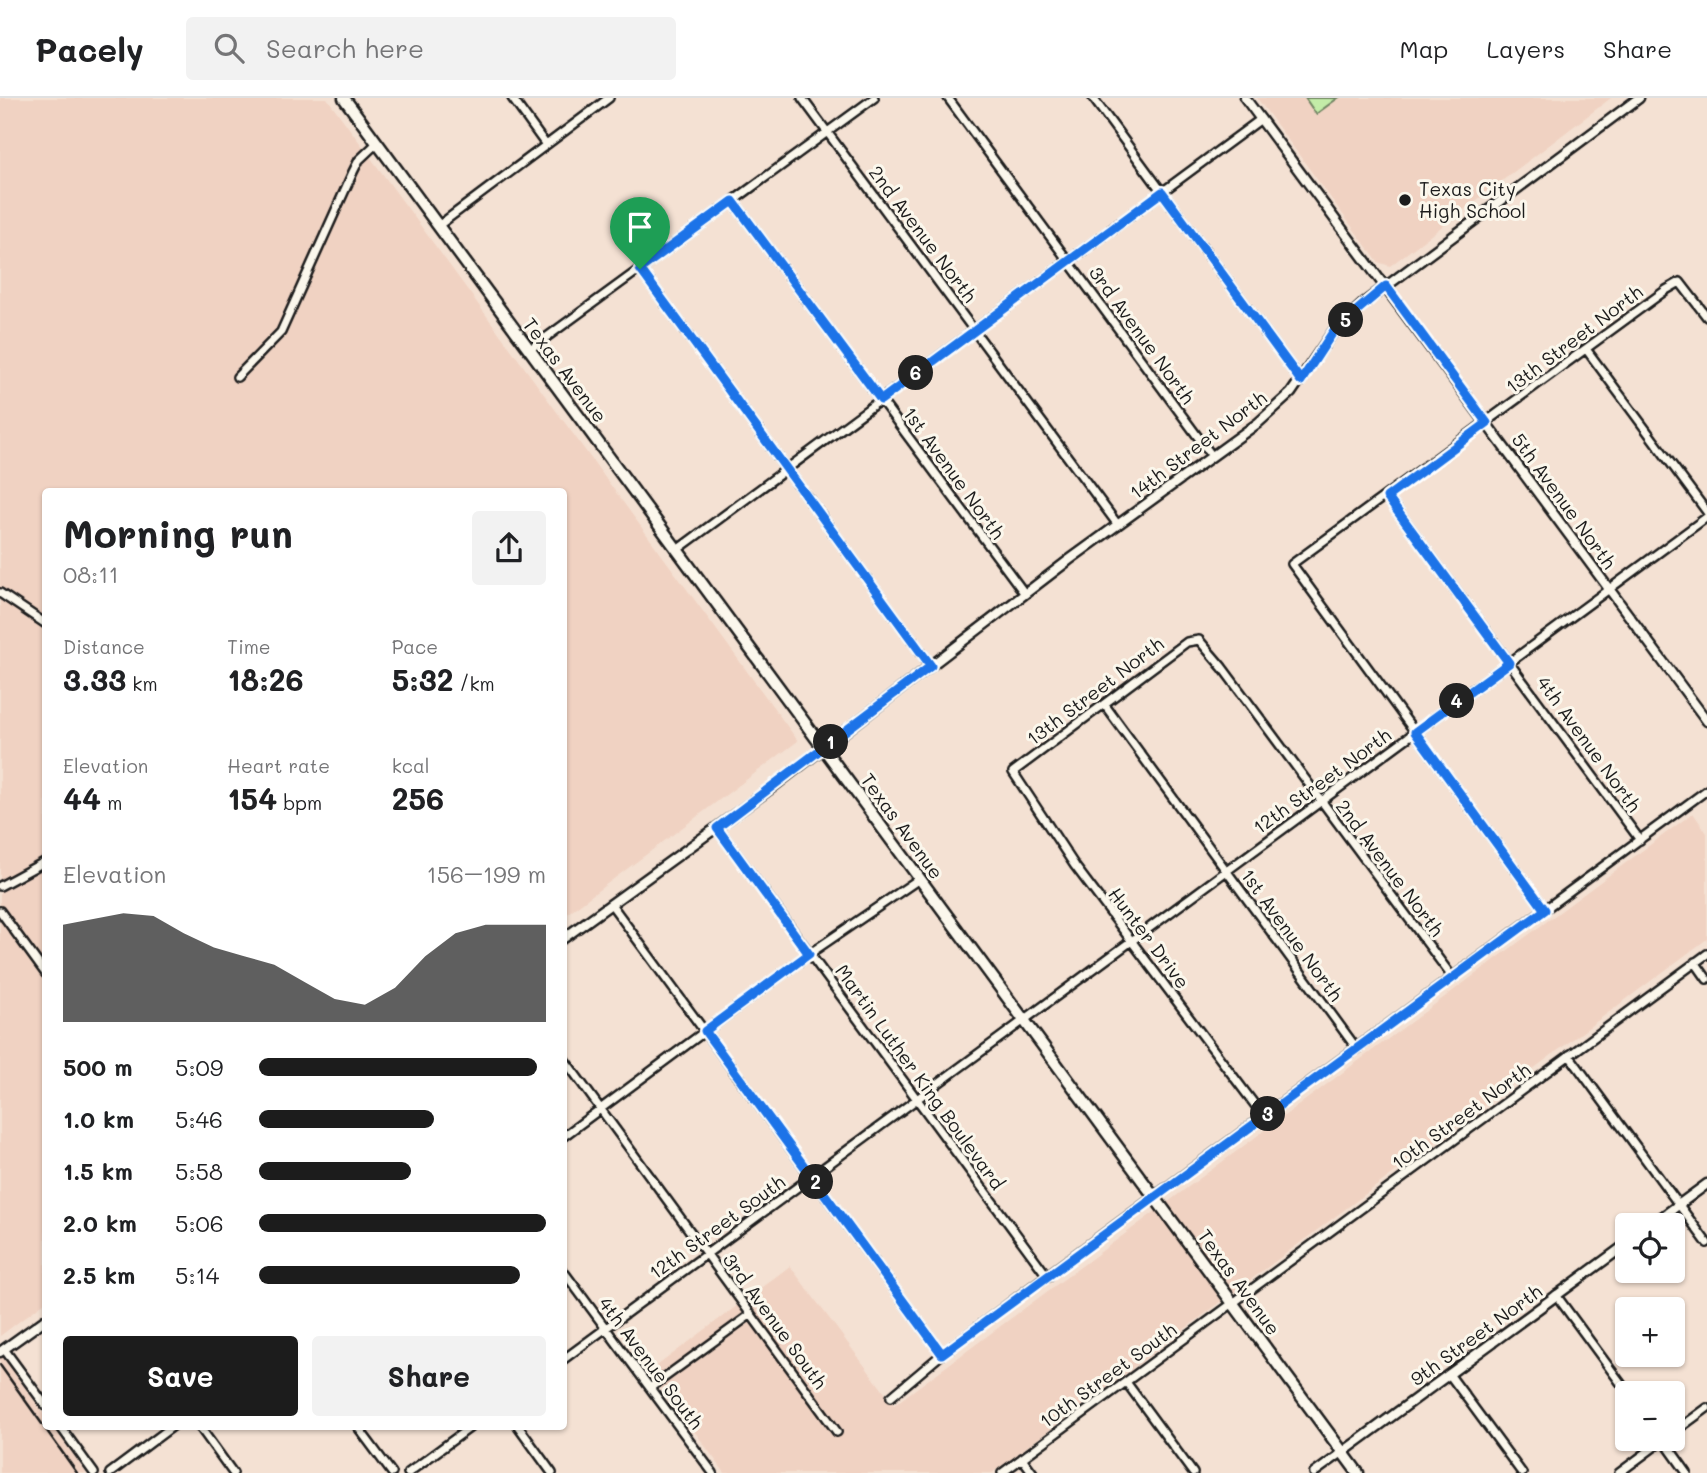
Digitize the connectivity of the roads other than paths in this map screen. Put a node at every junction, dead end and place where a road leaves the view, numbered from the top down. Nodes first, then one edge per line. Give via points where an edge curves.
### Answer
1 (344, 98) edge
2 (512, 98) edge
3 (609, 98) edge
4 (802, 98) edge
5 (874, 98) edge
6 (948, 98) edge
7 (1093, 98) edge
8 (1245, 98) edge
9 (1639, 98) edge
10 (1261, 119) junction
11 (828, 132) junction
12 (377, 143) junction
13 (546, 145) junction
14 (1162, 192) junction
15 (733, 201) junction
16 (438, 226) junction
17 (1068, 261) junction
18 (640, 269) junction
19 (1386, 286) junction
20 (1707, 317) edge
21 (975, 330) junction
22 (1586, 349) junction
23 (529, 350) junction
24 (237, 377) dead end
25 (1301, 381) junction
26 (881, 400) junction
27 (1487, 423) junction
28 (1212, 456) junction
29 (787, 469) junction
30 (1387, 497) junction
31 (1707, 514) edge
32 (1118, 525) junction
33 (677, 550) junction
34 (1609, 589) junction
35 (0, 593) edge
36 (1025, 594) junction
37 (42, 621) edge
38 (1200, 642) joint
39 (1509, 663) junction
40 (931, 666) junction
41 (1104, 704) junction
42 (1707, 721) edge
43 (1415, 732) junction
44 (823, 748) junction
45 (1014, 774) joint
46 (1707, 790) edge
47 (1321, 801) junction
48 (717, 828) junction
49 (1640, 840) junction
50 (42, 863) edge
51 (1226, 871) junction
52 (919, 879) junction
53 (0, 886) edge
54 (611, 904) junction
55 (1545, 910) junction
56 (0, 911) edge
57 (567, 936) edge
58 (1132, 941) junction
59 (809, 954) junction
60 (1707, 954) edge
61 (1695, 962) junction
62 (42, 969) edge
63 (1453, 978) junction
64 (1707, 979) edge
65 (1024, 1020) junction
66 (705, 1031) junction
67 (1357, 1049) junction
68 (1569, 1055) junction
69 (567, 1063) edge
70 (917, 1099) junction
71 (600, 1109) junction
72 (1264, 1117) junction
73 (567, 1134) edge
74 (812, 1177) junction
75 (1707, 1184) edge
76 (1155, 1198) junction
77 (1679, 1205) junction
78 (1668, 1213) edge
79 (1707, 1243) edge
80 (1615, 1252) edge
81 (707, 1254) junction
82 (567, 1276) edge
83 (1048, 1277) junction
84 (1556, 1295) junction
85 (1233, 1303) junction
86 (750, 1315) junction
87 (42, 1322) edge
88 (606, 1328) junction
89 (2, 1350) edge
90 (942, 1354) junction
91 (567, 1357) edge
92 (1449, 1374) junction
93 (1619, 1381) edge
94 (1126, 1382) junction
95 (650, 1388) junction
96 (891, 1397) dead end
97 (42, 1401) edge
98 (1707, 1408) edge
99 (1685, 1424) edge
100 (63, 1430) edge
101 (168, 1430) edge
102 (202, 1430) edge
103 (360, 1430) edge
104 (467, 1430) edge
105 (521, 1430) edge
106 (837, 1432) dead end
107 (1647, 1451) edge
108 (1671, 1451) edge
109 (1343, 1452) junction
110 (1022, 1458) junction
111 (710, 1472) edge
112 (93, 1473) edge
113 (110, 1473) edge
114 (233, 1473) edge
115 (391, 1473) edge
116 (408, 1473) edge
117 (552, 1473) edge
118 (1002, 1473) edge
119 (1033, 1473) edge
120 (1193, 1473) edge
121 (1314, 1473) edge
122 (1359, 1473) edge
123 (1522, 1473) edge
124 (1619, 1473) edge
125 (1687, 1473) edge

1 - 12 main road, Texas Avenue
2 - 13 street
3 - 13 street
4 - 11 street, 2nd Avenue North
5 - 11 street
6 - 17 street, 3rd Avenue North
7 - 14 street
8 - 10 street, 5th Avenue North
9 - 19 street, 14th Street North
10 - 14 street
10 - 19 street, 5th Avenue North
11 - 15 street
11 - 21 street, 2nd Avenue North
12 - 16 main road, Texas Avenue
12 - 24 street via 352,172 281,332
13 - 16 street
14 - 17 street
14 - 25 street
15 - 18 street
15 - 26 street, 1st Avenue North
16 - 23 main road, Texas Avenue
17 - 21 street
17 - 28 street, 3rd Avenue North
18 - 23 street
18 - 29 street
19 - 25 street, 14th Street North via 1335,329
19 - 27 street, 5th Avenue North
20 - 22 street, 13th Street North via 1680,282
21 - 26 street
21 - 32 street, 2nd Avenue North
22 - 27 street, 13th Street North
22 - 31 street
23 - 33 main road, Texas Avenue
25 - 28 street, 14th Street North via 1258,423
26 - 29 street
26 - 36 street, 1st Avenue North
27 - 30 street, 13th Street North
27 - 34 street, 5th Avenue North
28 - 32 street, 14th Street North
29 - 33 street
29 - 40 street
30 - 39 street, 4th Avenue North
30 - 43 street, 13th Street North via 1292,564
31 - 34 street, 12th Street North
32 - 36 street, 14th Street North
33 - 44 main road, Texas Avenue
34 - 39 street, 12th Street North
34 - 42 street, 5th Avenue North
35 - 37 street
36 - 40 street, 14th Street North
38 - 41 street, 13th Street North via 1187,642
38 - 47 street, 2nd Avenue North
39 - 43 street, 12th Street North
39 - 49 street, 4th Avenue North
40 - 44 street, 14th Street North
41 - 45 street, 13th Street North
41 - 51 street, 1st Avenue North
43 - 47 street, 12th Street North
43 - 55 street
44 - 48 street, 14th Street North
44 - 52 main road, Texas Avenue
45 - 58 street, Hunter Drive
46 - 49 street
47 - 51 street, 12th Street North
47 - 63 street, 2nd Avenue North
48 - 54 street, 14th Street North
48 - 59 street, Martin Luther King Boulevard
49 - 55 street
50 - 53 street
51 - 58 street, 12th Street North
51 - 67 street, 1st Avenue North
52 - 59 street
52 - 65 main road, Texas Avenue
54 - 57 street, 14th Street North
54 - 66 street
55 - 63 street
56 - 62 street
58 - 65 street, 12th Street North
58 - 72 street, Hunter Drive
59 - 66 street
59 - 70 street, Martin Luther King Boulevard
60 - 61 street, 10th Street North
61 - 64 street
61 - 68 street, 10th Street North
63 - 67 street
65 - 70 street, 12th Street South
65 - 76 main road, Texas Avenue
66 - 71 street
66 - 74 street
67 - 72 street
68 - 77 street
68 - 85 street, 10th Street North
69 - 71 street, 3rd Avenue South
70 - 74 street, 12th Street South
70 - 83 street, Martin Luther King Boulevard
71 - 73 street
71 - 81 street, 3rd Avenue South
72 - 76 street
74 - 81 street, 12th Street South
74 - 90 street
75 - 77 street
76 - 83 street
76 - 85 main road, Texas Avenue
77 - 78 street
77 - 79 street
80 - 84 street, 9th Street North
81 - 86 street, 3rd Avenue South
81 - 88 street, 12th Street South
82 - 88 street, 4th Avenue South
83 - 90 street
84 - 92 street, 9th Street North
84 - 93 street
85 - 94 street, 10th Street South
85 - 109 main road, Texas Avenue
86 - 95 street
86 - 106 street, 3rd Avenue South
87 - 89 street
88 - 91 street, 12th Street South
88 - 95 street, 4th Avenue South
89 - 97 street
90 - 96 street
92 - 109 street, 9th Street North
92 - 123 street
94 - 110 street, 10th Street South
94 - 120 street
95 - 111 street, 4th Avenue South
98 - 99 street
100 - 112 street
101 - 113 street
102 - 114 street
103 - 115 street
104 - 116 street
105 - 117 street
107 - 124 street
108 - 125 street
109 - 121 street
109 - 122 main road, Texas Avenue
110 - 118 street, 10th Street South
110 - 119 street

